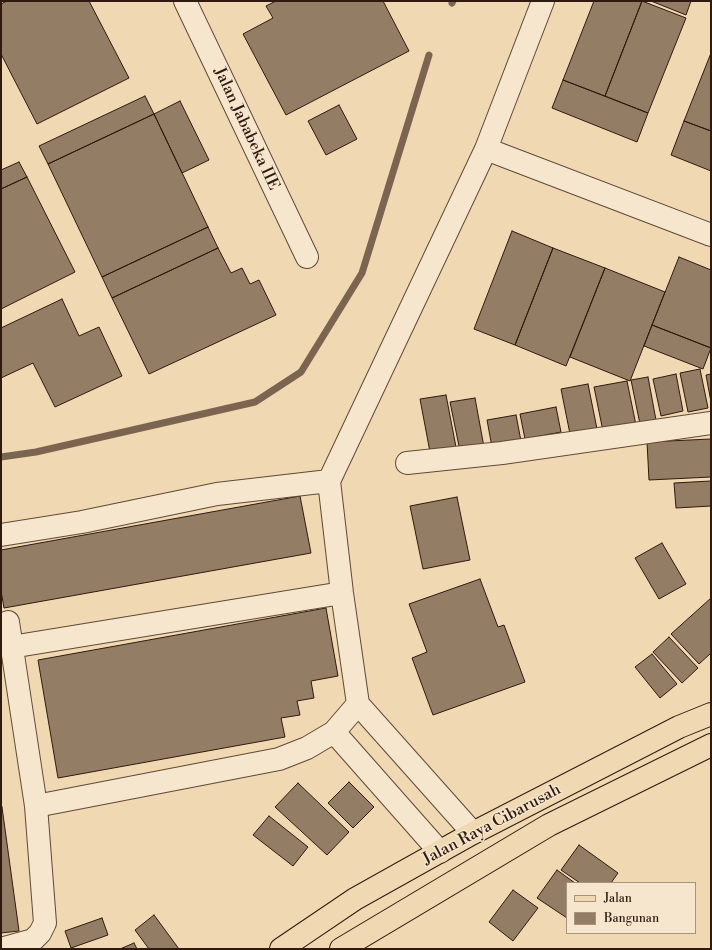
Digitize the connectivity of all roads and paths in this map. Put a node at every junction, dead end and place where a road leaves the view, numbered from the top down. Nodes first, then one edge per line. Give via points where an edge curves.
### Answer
1 (185, 1) edge
2 (543, 1) edge
3 (486, 149) junction
4 (711, 235) edge
5 (307, 257) dead end
6 (711, 423) edge
7 (407, 463) dead end
8 (329, 482) junction
9 (1, 535) edge
10 (342, 593) junction
11 (8, 622) dead end
12 (11, 647) junction
13 (358, 704) junction
14 (711, 714) edge
15 (334, 732) junction
16 (711, 745) edge
17 (36, 806) junction
18 (473, 833) junction
19 (440, 852) junction
20 (1, 949) edge
21 (281, 949) edge
22 (341, 949) edge

1 - 5 street, Jalan Jababeka IIE
2 - 3 street
3 - 4 street
3 - 8 street
6 - 7 street via 502,453
8 - 9 street via 216,494 82,522
8 - 10 street
10 - 12 street
10 - 13 street
11 - 12 street
12 - 17 street
13 - 15 street
13 - 18 street
14 - 18 main road, Jalan Raya Cibarusah via 679,727
15 - 17 street via 307,748 279,759
15 - 19 street
16 - 22 main road, Jalan Raya Cibarusah via 549,825
17 - 20 street via 45,923 33,940
18 - 19 main road, Jalan Raya Cibarusah
19 - 21 main road, Jalan Raya Cibarusah via 355,899

